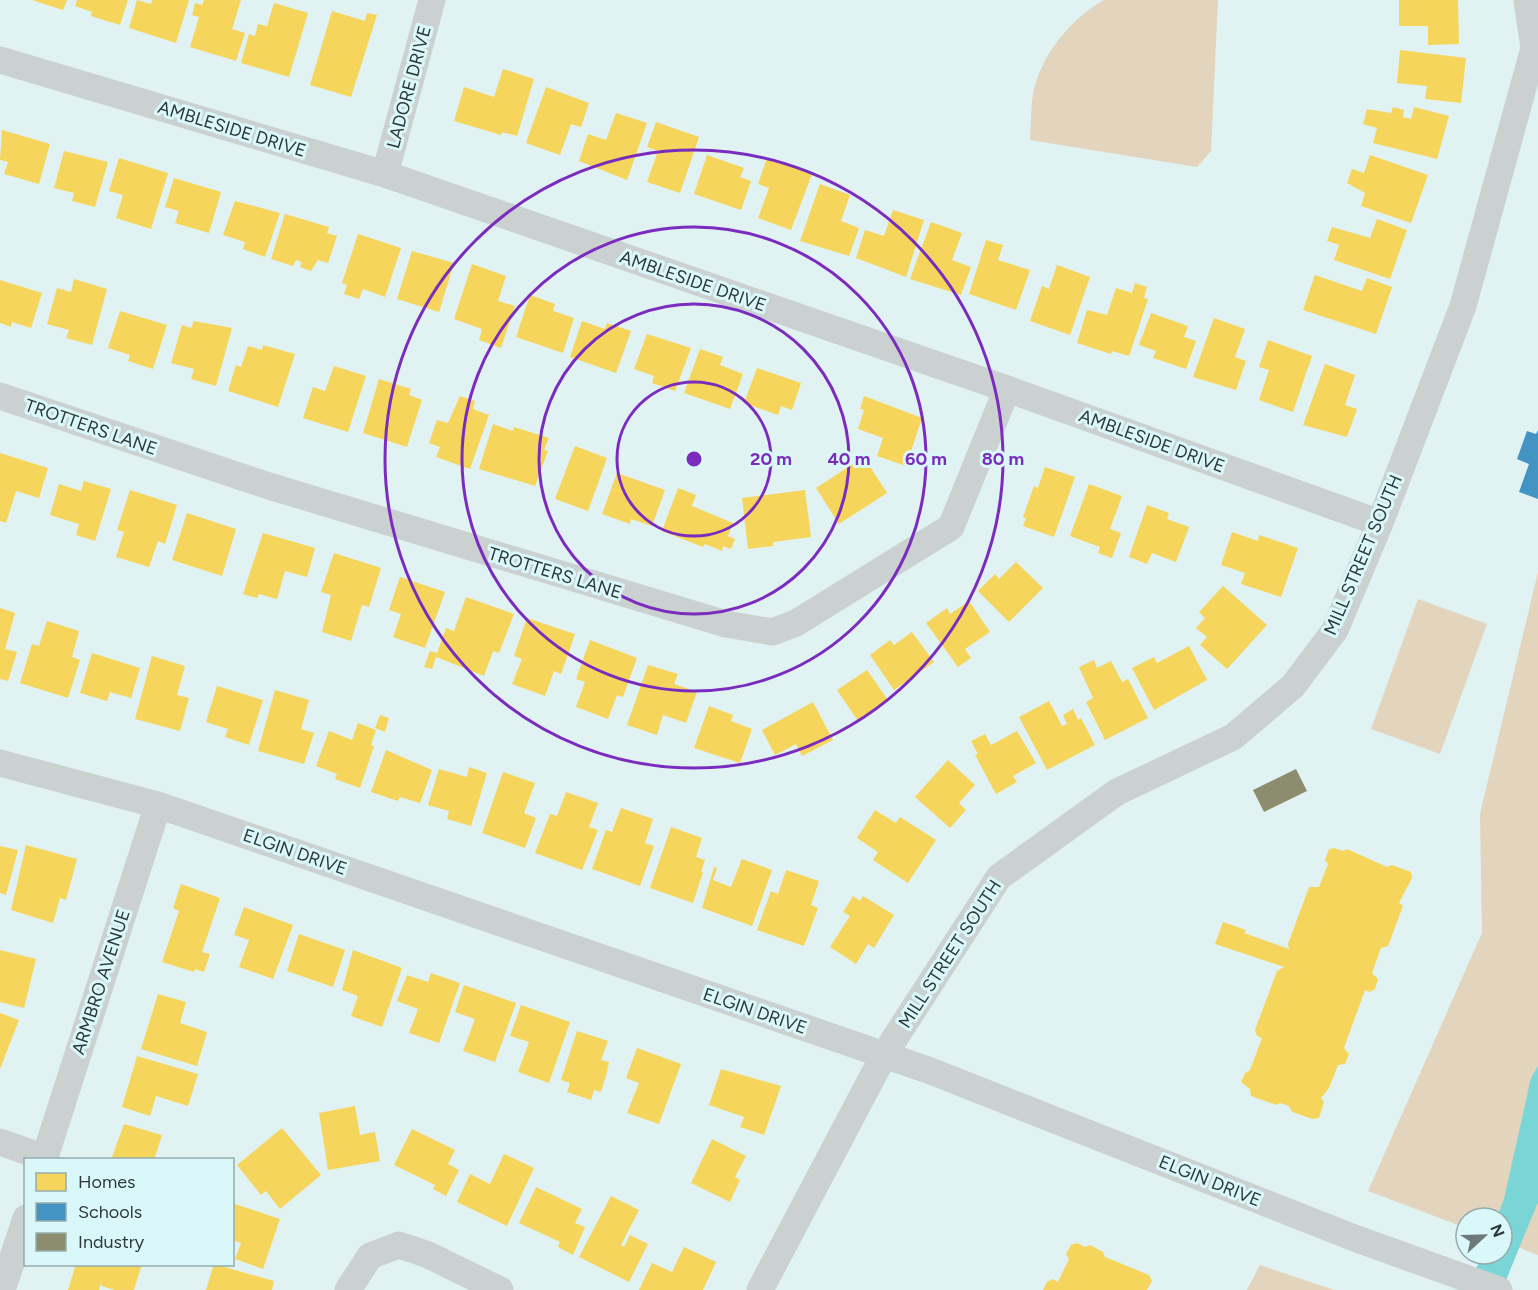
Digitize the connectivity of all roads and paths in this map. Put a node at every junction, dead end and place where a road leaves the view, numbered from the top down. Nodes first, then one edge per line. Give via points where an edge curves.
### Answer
1 (432, 0) edge
2 (1527, 0) edge
3 (0, 60) edge
4 (385, 174) junction
5 (1007, 389) junction
6 (0, 396) edge
7 (1380, 523) junction
8 (0, 763) edge
9 (158, 805) junction
10 (884, 1055) junction
11 (0, 1142) edge
12 (41, 1158) edge
13 (44, 1158) edge
14 (24, 1224) edge
15 (2, 1290) edge
16 (348, 1290) edge
17 (500, 1290) edge
18 (760, 1290) edge
19 (1498, 1290) edge

1 - 4 street, LADORE DRIVE
2 - 7 street, MILL STREET SOUTH via 1534,48 1474,267 1463,306
3 - 4 street, AMBLESIDE DRIVE
4 - 5 street, AMBLESIDE DRIVE
5 - 6 street, TROTTERS LANE via 951,527 796,622 772,632 726,624 269,486
5 - 7 street, AMBLESIDE DRIVE
7 - 10 street, MILL STREET SOUTH via 1335,630 1293,686 1233,737 1117,792 999,878
8 - 9 street, ELGIN DRIVE
9 - 10 street, ELGIN DRIVE
9 - 13 street, ARMBRO AVENUE
10 - 18 street, MILL STREET SOUTH
10 - 19 street, ELGIN DRIVE
11 - 12 street
14 - 15 street
16 - 17 street via 370,1256 399,1245

